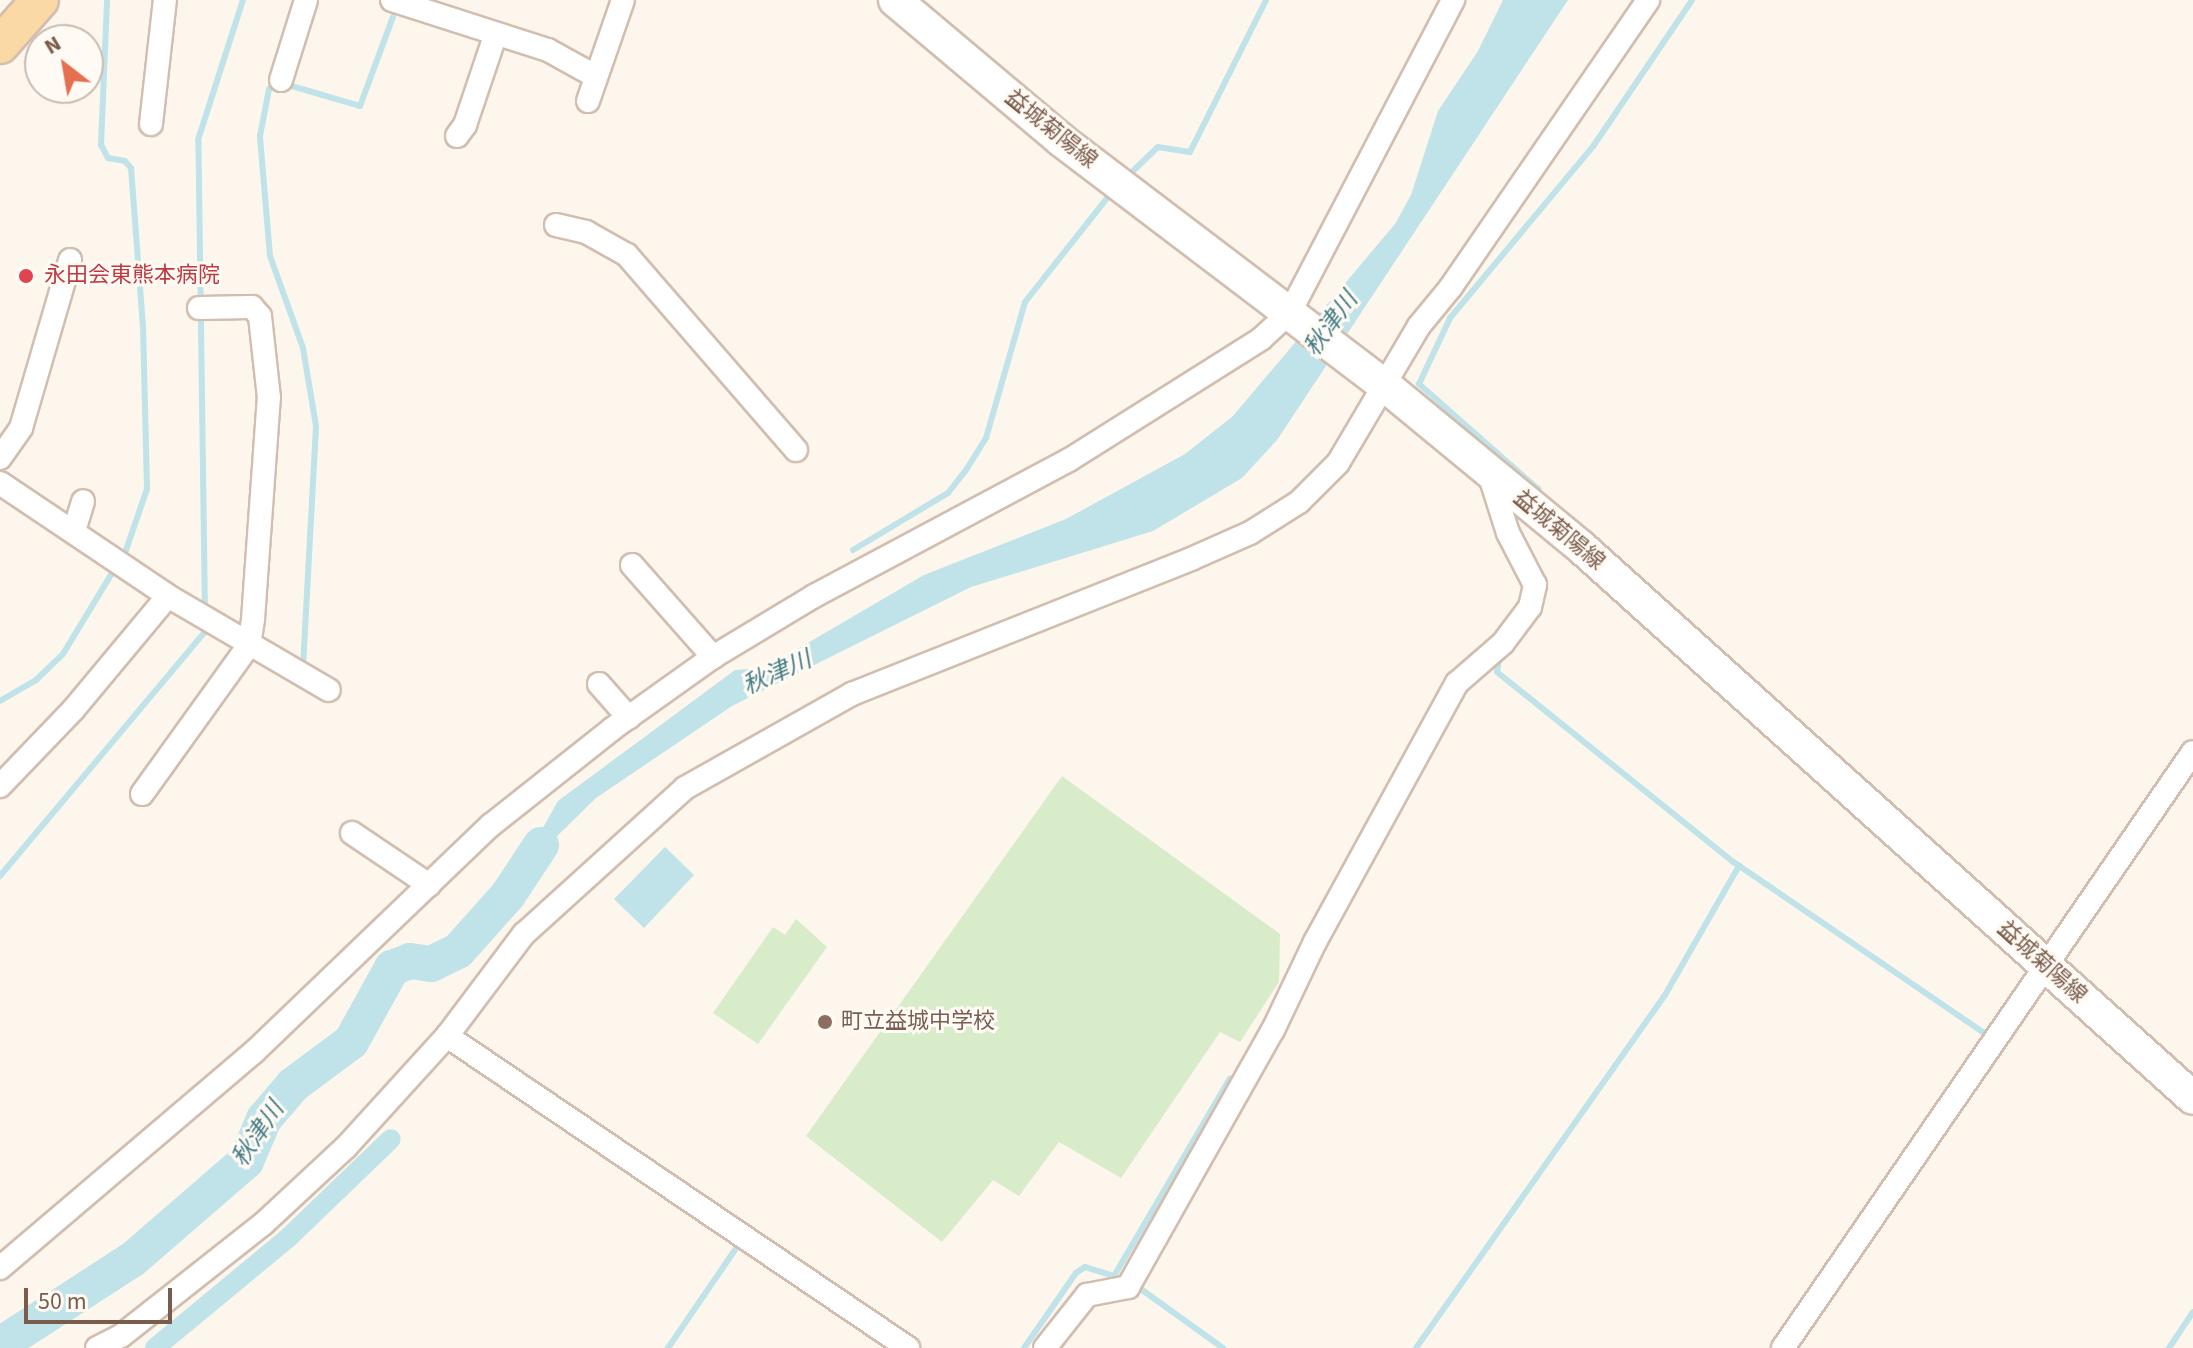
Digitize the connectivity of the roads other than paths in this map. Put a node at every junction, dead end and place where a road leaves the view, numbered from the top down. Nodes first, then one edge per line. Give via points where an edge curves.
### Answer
1 (40, 0) edge
2 (165, 0) edge
3 (306, 0) edge
4 (623, 0) edge
5 (895, 0) edge
6 (1453, 0) edge
7 (1648, 0) edge
8 (398, 1) edge
9 (495, 36) junction
10 (0, 45) edge
11 (595, 76) junction
12 (281, 80) dead end
13 (588, 101) dead end
14 (151, 124) dead end
15 (457, 136) dead end
16 (556, 225) dead end
17 (70, 260) dead end
18 (199, 308) dead end
19 (1290, 312) junction
20 (1378, 380) junction
21 (796, 450) dead end
22 (0, 458) edge
23 (1488, 471) junction
24 (0, 483) edge
25 (83, 501) dead end
26 (74, 531) junction
27 (632, 565) dead end
28 (168, 596) junction
29 (249, 645) junction
30 (713, 657) junction
31 (599, 684) dead end
32 (329, 690) dead end
33 (629, 718) junction
34 (2193, 752) edge
35 (0, 786) edge
36 (142, 794) dead end
37 (352, 833) dead end
38 (429, 885) junction
39 (2047, 967) junction
40 (447, 1036) junction
41 (2193, 1098) edge
42 (0, 1268) edge
43 (108, 1346) edge
44 (908, 1348) edge
45 (1045, 1348) edge
46 (1783, 1348) edge

1 - 10 main road
2 - 14 street
3 - 12 street
4 - 11 street
5 - 19 main road, 益城菊陽線 via 1061,140
6 - 19 street
7 - 20 street via 1451,287
8 - 9 street
9 - 11 street via 548,50
9 - 15 street
11 - 13 street
16 - 21 street via 586,232 627,255
17 - 22 street via 21,428
18 - 29 street via 252,307 260,316 269,398
19 - 20 main road, 益城菊陽線
19 - 30 street via 1261,339 1069,460 814,596
20 - 23 main road, 益城菊陽線
20 - 40 street via 1338,463 1299,502 1250,533 852,694 685,788 524,934
23 - 39 main road, 益城菊陽線 via 1593,558
23 - 45 street via 1508,533 1535,585 1530,607 1503,643 1457,683 1315,942 1273,1030 1128,1287 1087,1295
24 - 26 street
25 - 26 street
26 - 28 street
27 - 30 street
28 - 29 street
28 - 35 street via 73,710
29 - 32 street
29 - 36 street
30 - 33 street
31 - 33 street
33 - 38 street via 491,825
34 - 39 street
37 - 38 street
38 - 42 street via 254,1052
39 - 41 main road, 益城菊陽線
39 - 46 street
40 - 43 street via 346,1147 263,1224
40 - 44 street

